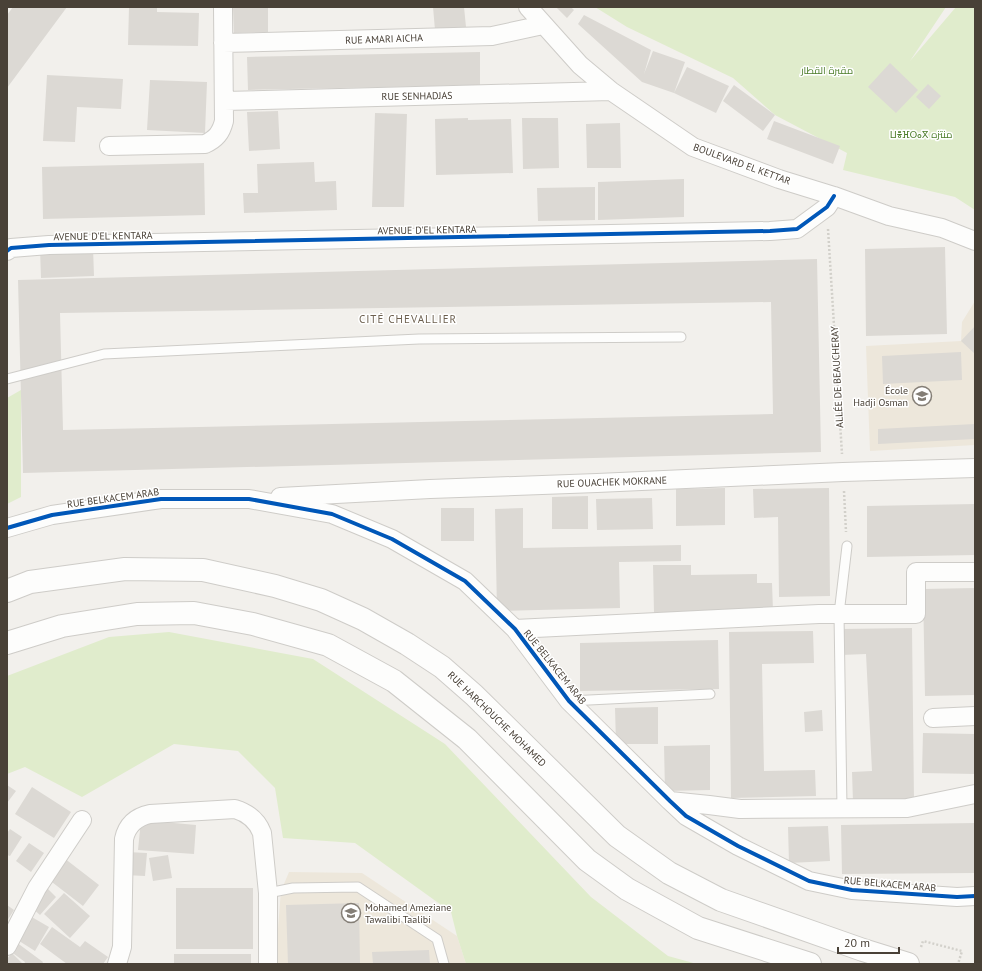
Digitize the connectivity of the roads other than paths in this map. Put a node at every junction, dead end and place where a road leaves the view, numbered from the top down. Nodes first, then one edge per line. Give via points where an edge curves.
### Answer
1 (223, 7) edge
2 (528, 7) edge
3 (543, 25) junction
4 (224, 43) junction
5 (611, 91) junction
6 (224, 101) junction
7 (109, 146) dead end
8 (830, 201) junction
9 (975, 241) edge
10 (7, 251) edge
11 (681, 337) dead end
12 (7, 379) edge
13 (975, 468) edge
14 (249, 499) junction
15 (7, 528) edge
16 (847, 546) road end
17 (975, 572) edge
18 (7, 591) edge
19 (839, 614) junction
20 (515, 629) junction
21 (15, 641) edge
22 (710, 694) dead end
23 (569, 701) junction
24 (975, 716) edge
25 (933, 718) dead end
26 (975, 794) edge
27 (670, 802) junction
28 (842, 808) junction
29 (82, 820) dead end
30 (268, 893) junction
31 (975, 896) edge
32 (7, 946) edge
33 (117, 964) edge
34 (268, 964) edge
35 (444, 964) edge
36 (810, 964) edge
37 (908, 964) edge

1 - 4 street
2 - 3 street, BOULEVARD EL KETTAR
3 - 4 street, RUE AMARI AICHA via 492,36
3 - 5 street, BOULEVARD EL KETTAR via 580,65
4 - 6 street
5 - 6 street, RUE SENHADJAS
5 - 8 street, BOULEVARD EL KETTAR via 693,147
6 - 7 street via 222,128 212,141 205,144
8 - 9 street, BOULEVARD EL KETTAR via 942,228
8 - 10 street, AVENUE D'EL KENTARA via 797,229 770,231 50,245 11,248
11 - 12 lane via 419,339 104,354
13 - 14 street, RUE OUACHEK MOKRANE via 430,489
14 - 15 street, RUE BELKACEM ARAB via 161,499 52,515
14 - 20 street, RUE BELKACEM ARAB via 332,514 392,539 465,581
16 - 19 lane
17 - 19 street via 916,572 916,614
18 - 37 street, RUE HARCHOUCHE MOHAMED via 30,582 125,569 203,570 275,586 321,600 364,619 442,667 474,695 617,836 669,873 721,900
19 - 20 street
19 - 28 lane
20 - 23 street, RUE BELKACEM ARAB
21 - 36 street via 62,626 137,614 194,613 253,624 328,645 394,682 467,739 587,860 627,889 698,928
22 - 23 lane
23 - 27 street, RUE BELKACEM ARAB
24 - 25 street
26 - 28 street via 907,808
27 - 28 street via 740,809
27 - 31 street, RUE BELKACEM ARAB via 686,816 738,846 809,881 852,890
29 - 32 street via 37,888
30 - 33 street via 262,833 249,815 235,809 150,814 138,818 128,827 124,839 122,948
30 - 34 street
30 - 35 lane via 293,888 358,887 437,939

